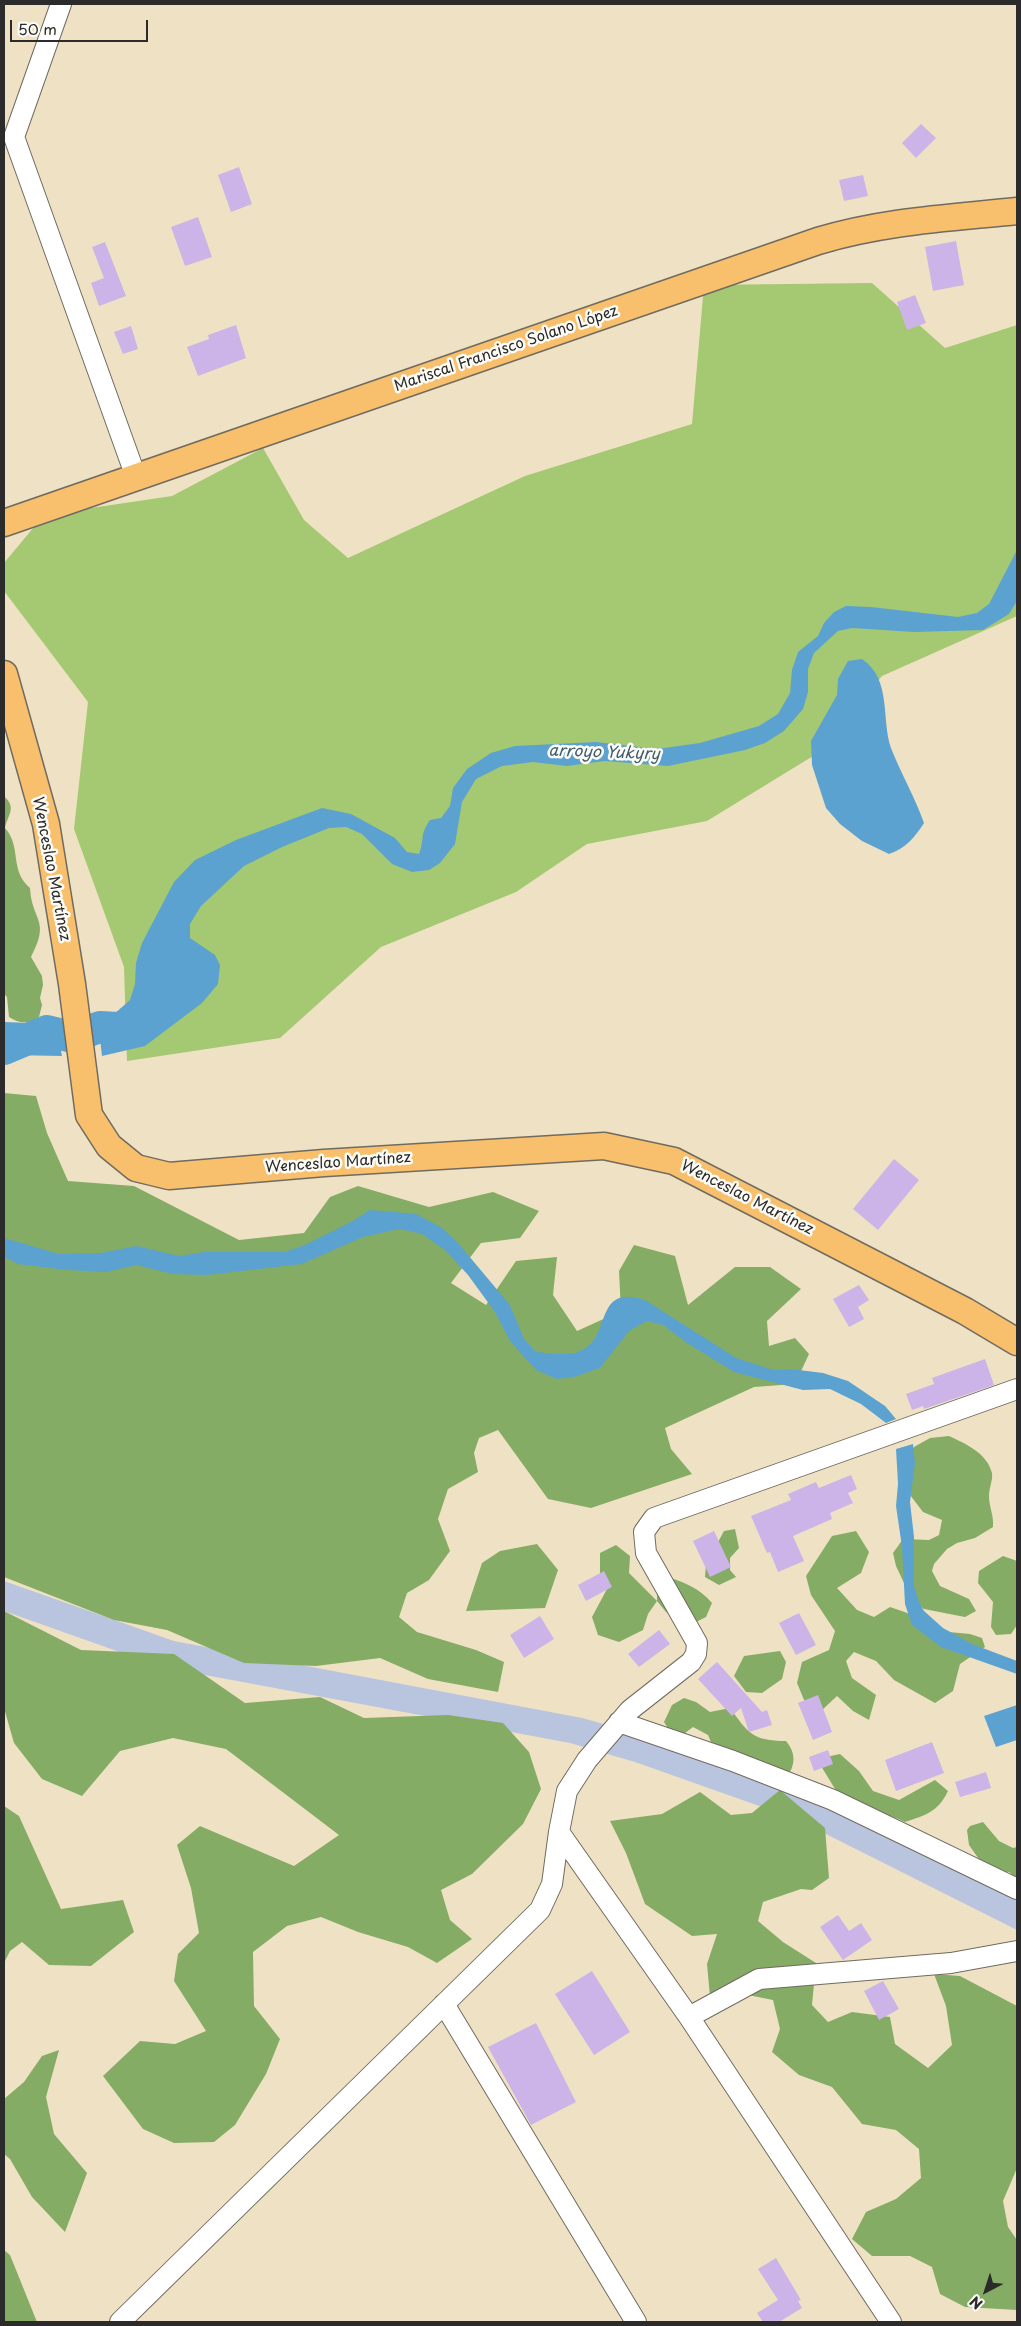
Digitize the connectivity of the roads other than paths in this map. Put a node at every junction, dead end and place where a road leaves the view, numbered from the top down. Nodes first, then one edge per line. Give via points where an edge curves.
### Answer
1 (61, 4) edge
2 (9, 138) edge
3 (1017, 211) edge
4 (136, 477) junction
5 (4, 523) edge
6 (4, 674) edge
7 (1017, 1342) edge
8 (1017, 1388) edge
9 (619, 1722) junction
10 (559, 1832) junction
11 (1017, 1889) edge
12 (1017, 1952) edge
13 (444, 2004) junction
14 (689, 2017) junction
15 (139, 2314) edge
16 (120, 2322) edge
17 (636, 2322) edge
18 (891, 2322) edge

1 - 2 street
2 - 4 street
3 - 4 main road, Mariscal Francisco Solano López via 891,223 853,230
4 - 5 main road, Mariscal Francisco Solano López
6 - 7 main road, Wenceslao Martínez via 46,824 89,1115 109,1146 136,1168 169,1176 604,1146 674,1161 965,1311
8 - 9 street via 654,1518 644,1532 646,1552 697,1643 696,1654 691,1662
9 - 10 street via 587,1760 567,1791
9 - 11 street via 833,1800
10 - 13 street via 552,1884 540,1910
10 - 14 street
12 - 14 street via 951,1963 759,1979
13 - 15 street
13 - 17 street
14 - 18 street
15 - 16 street

